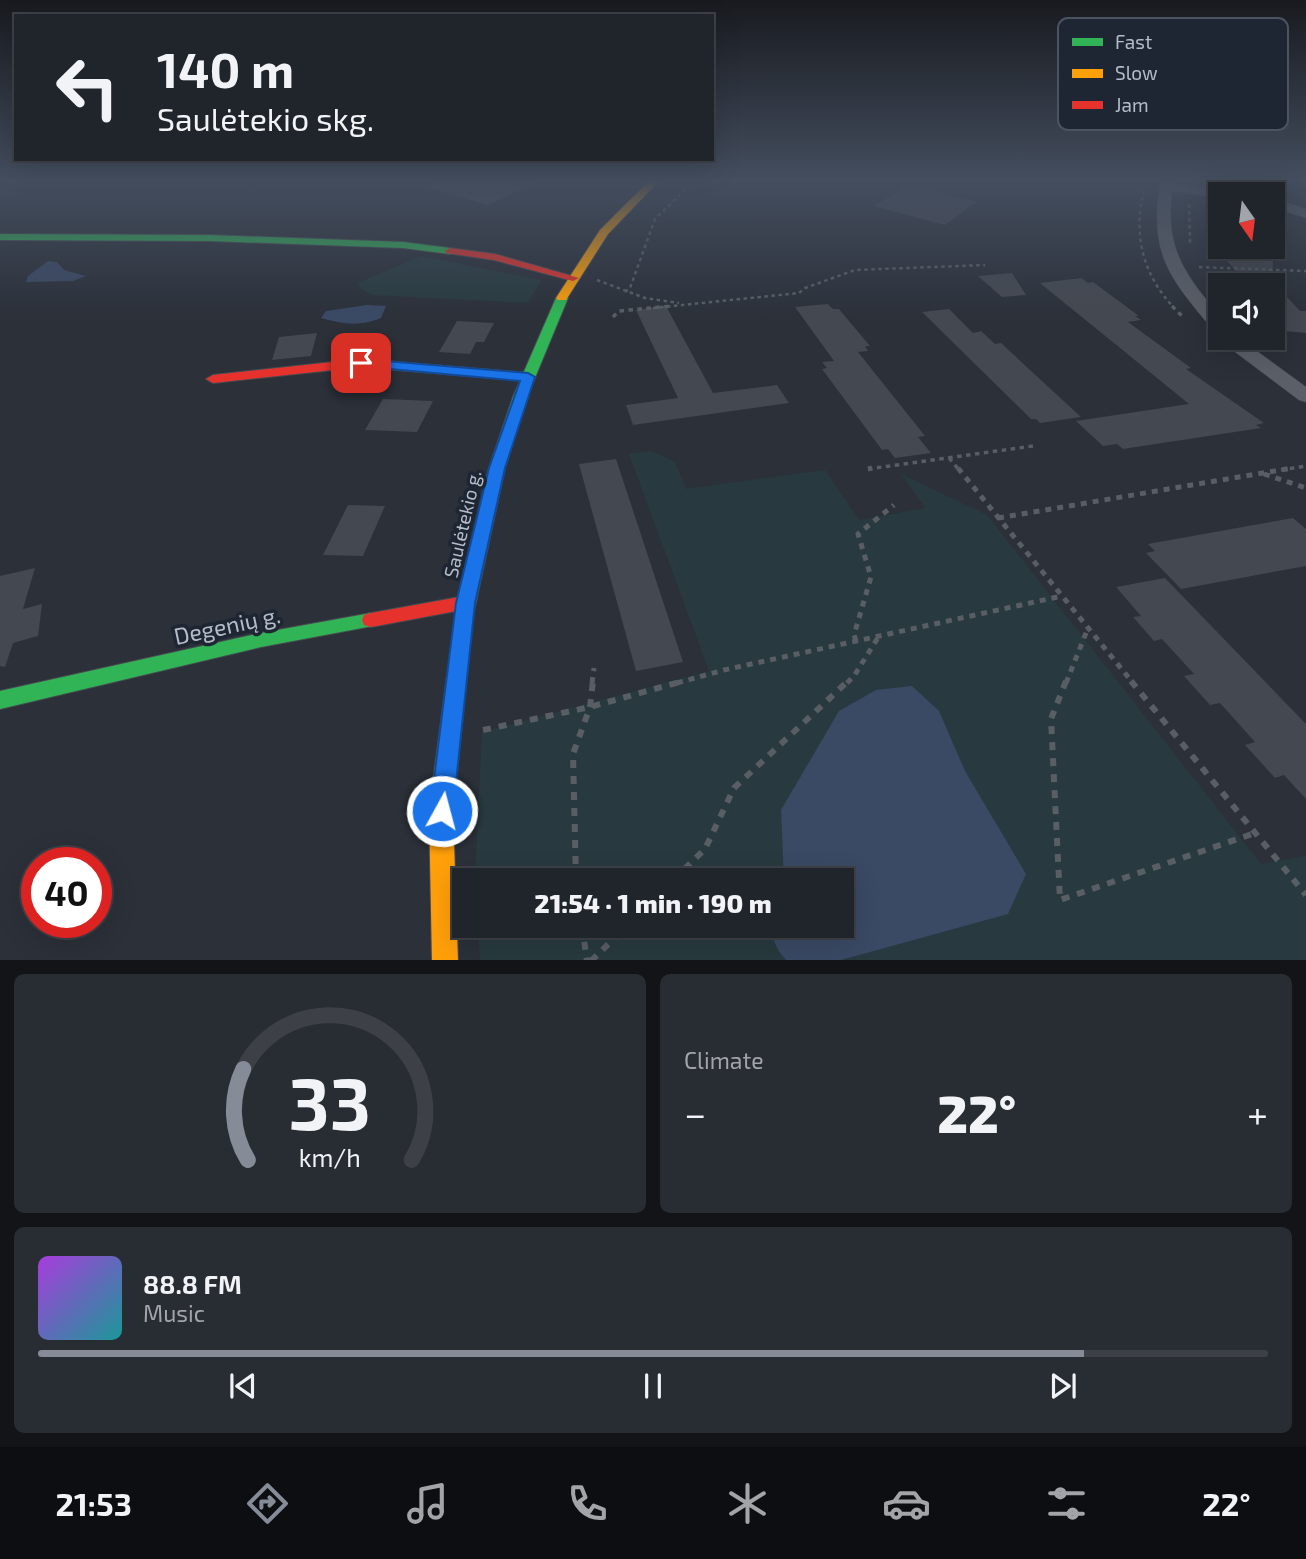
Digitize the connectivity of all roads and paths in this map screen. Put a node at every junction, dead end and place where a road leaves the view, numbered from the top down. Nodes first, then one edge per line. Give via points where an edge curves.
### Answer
1 (609, 227) edge
2 (652, 227) edge
3 (1164, 227) edge
4 (1189, 227) edge
5 (0, 237) edge
6 (1190, 246) dead end
7 (1195, 256) dead end
8 (985, 265) dead end
9 (1199, 267) junction
10 (1306, 271) edge
11 (577, 272) junction
12 (1206, 278) dead end
13 (625, 292) junction
14 (687, 304) junction
15 (1208, 312) edge
16 (613, 317) dead end
17 (1244, 350) edge
18 (528, 377) junction
19 (213, 379) dead end
20 (1306, 396) edge
21 (1033, 446) dead end
22 (949, 458) junction
23 (1306, 466) edge
24 (868, 470) dead end
25 (1262, 473) junction
26 (1306, 488) edge
27 (894, 505) dead end
28 (998, 517) junction
29 (1062, 596) junction
30 (465, 603) junction
31 (1088, 628) junction
32 (880, 636) junction
33 (856, 641) junction
34 (594, 668) dead end
35 (0, 700) edge
36 (590, 707) junction
37 (450, 737) junction
38 (1255, 833) junction
39 (576, 868) edge
40 (685, 868) edge
41 (1306, 895) edge
42 (584, 938) edge
43 (613, 938) edge
44 (445, 960) edge
45 (589, 960) edge
46 (590, 960) edge

1 - 11 street, Saulėtekio g.
2 - 13 path
3 - 15 street via 1168,258
4 - 6 path
5 - 11 street via 211,237 403,245
7 - 9 path
8 - 14 path via 855,270 799,293
9 - 10 path
9 - 12 path
11 - 13 path
11 - 18 street, Saulėtekio g. via 556,307
13 - 14 path
14 - 16 path via 619,311
17 - 20 street
18 - 19 street via 361,363
18 - 30 street, Saulėtekio g. via 497,468
21 - 22 path
22 - 24 path
22 - 28 path
23 - 25 path
25 - 26 path
25 - 28 path
27 - 33 path via 858,534 871,577
28 - 29 path
29 - 31 path
29 - 32 path
30 - 35 street, Degenių g. via 261,640
30 - 37 street, Saulėtekio g.
31 - 38 path
31 - 38 path via 1051,719 1060,900
32 - 33 path
32 - 40 path via 854,676 734,788 705,849
33 - 36 path via 724,670
34 - 36 path
36 - 37 path
36 - 39 path via 573,754
37 - 44 street, Saulėtekio g. via 442,811
38 - 41 path
42 - 45 path
43 - 46 path

